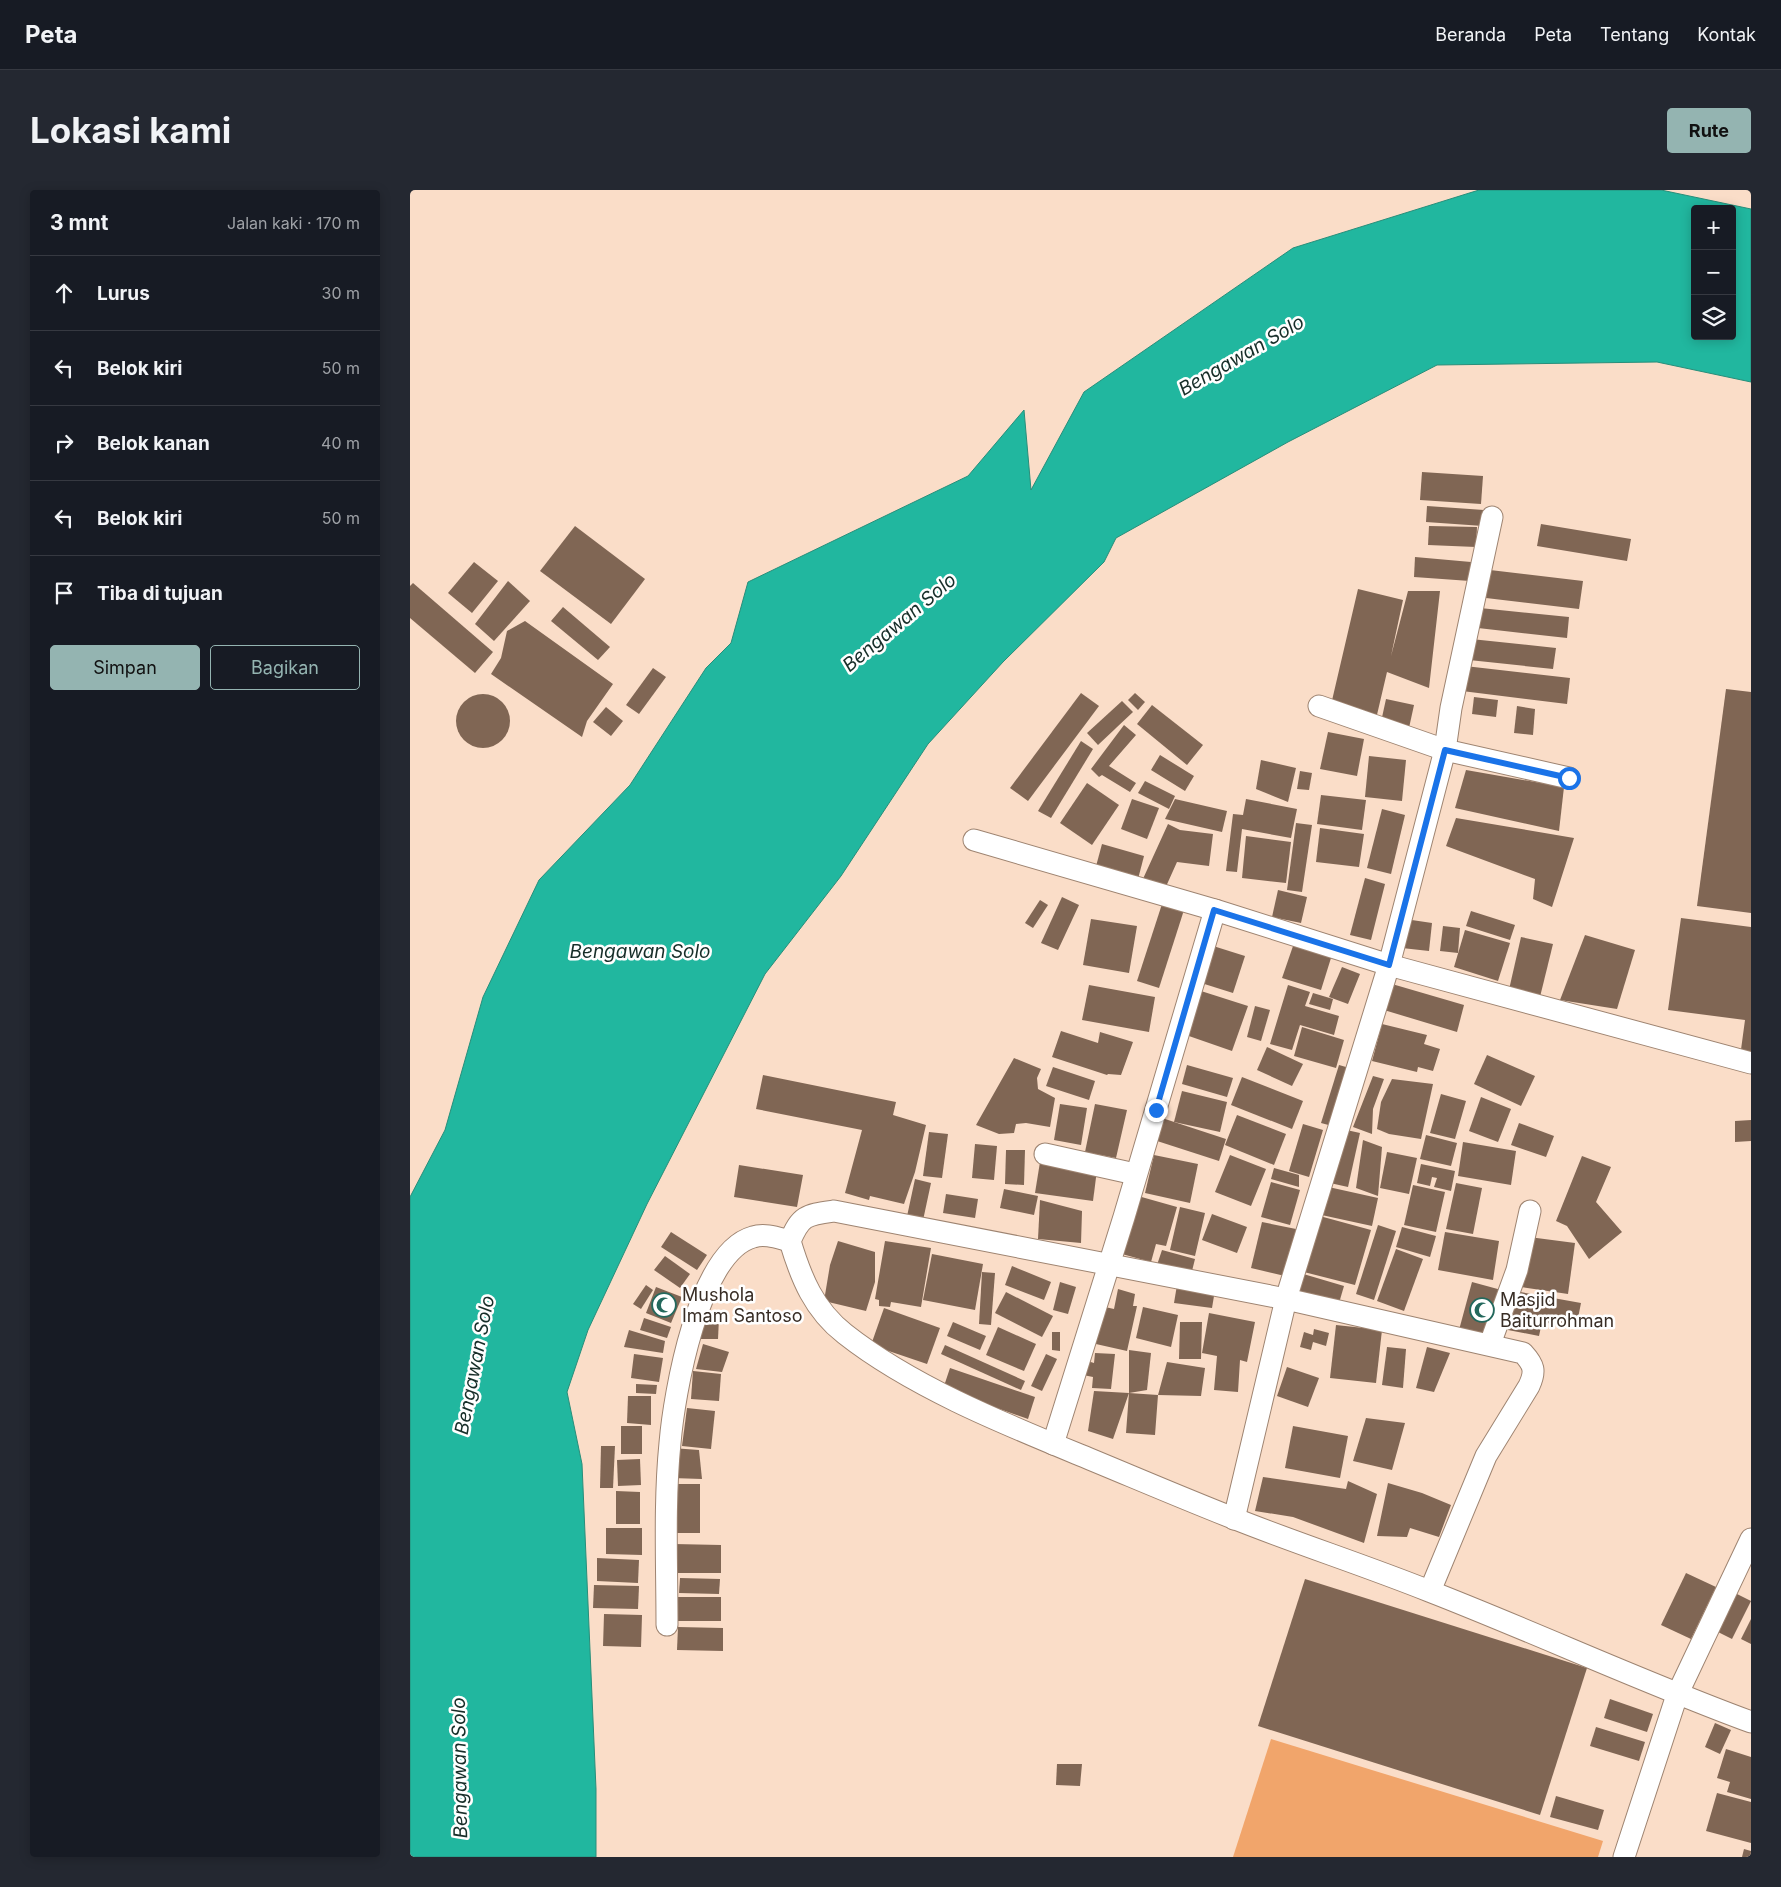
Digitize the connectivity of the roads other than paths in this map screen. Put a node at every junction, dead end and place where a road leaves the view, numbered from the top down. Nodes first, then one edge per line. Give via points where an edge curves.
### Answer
1 (1492, 517) dead end
2 (1319, 706) dead end
3 (1445, 750) junction
4 (1569, 778) dead end
5 (974, 840) dead end
6 (1214, 910) junction
7 (1389, 965) junction
8 (1751, 1063) edge
9 (1045, 1154) dead end
10 (1135, 1174) junction
11 (1530, 1211) dead end
12 (790, 1241) junction
13 (1108, 1264) junction
14 (1286, 1299) junction
15 (1490, 1344) junction
16 (1053, 1444) junction
17 (1234, 1519) junction
18 (1751, 1539) edge
19 (1430, 1591) junction
20 (667, 1625) dead end
21 (1677, 1695) junction
22 (1751, 1722) edge
23 (1624, 1857) edge

1 - 3 street
2 - 3 street
3 - 4 street
3 - 7 street
5 - 6 street
6 - 7 street
6 - 10 street
7 - 8 street
7 - 14 street
9 - 10 street
10 - 13 street
11 - 15 street via 1517,1270
12 - 13 street via 798,1222 811,1215 834,1211
12 - 16 street via 801,1276 817,1306 843,1332 900,1370 982,1413
12 - 20 street via 768,1236 752,1237 738,1245 720,1264 695,1315 670,1443
13 - 14 street
13 - 16 street
14 - 15 street
14 - 17 street
15 - 19 street via 1523,1353 1532,1363 1534,1374 1486,1456
16 - 17 street
17 - 19 street
18 - 21 street
19 - 21 street
21 - 22 street
21 - 23 street

